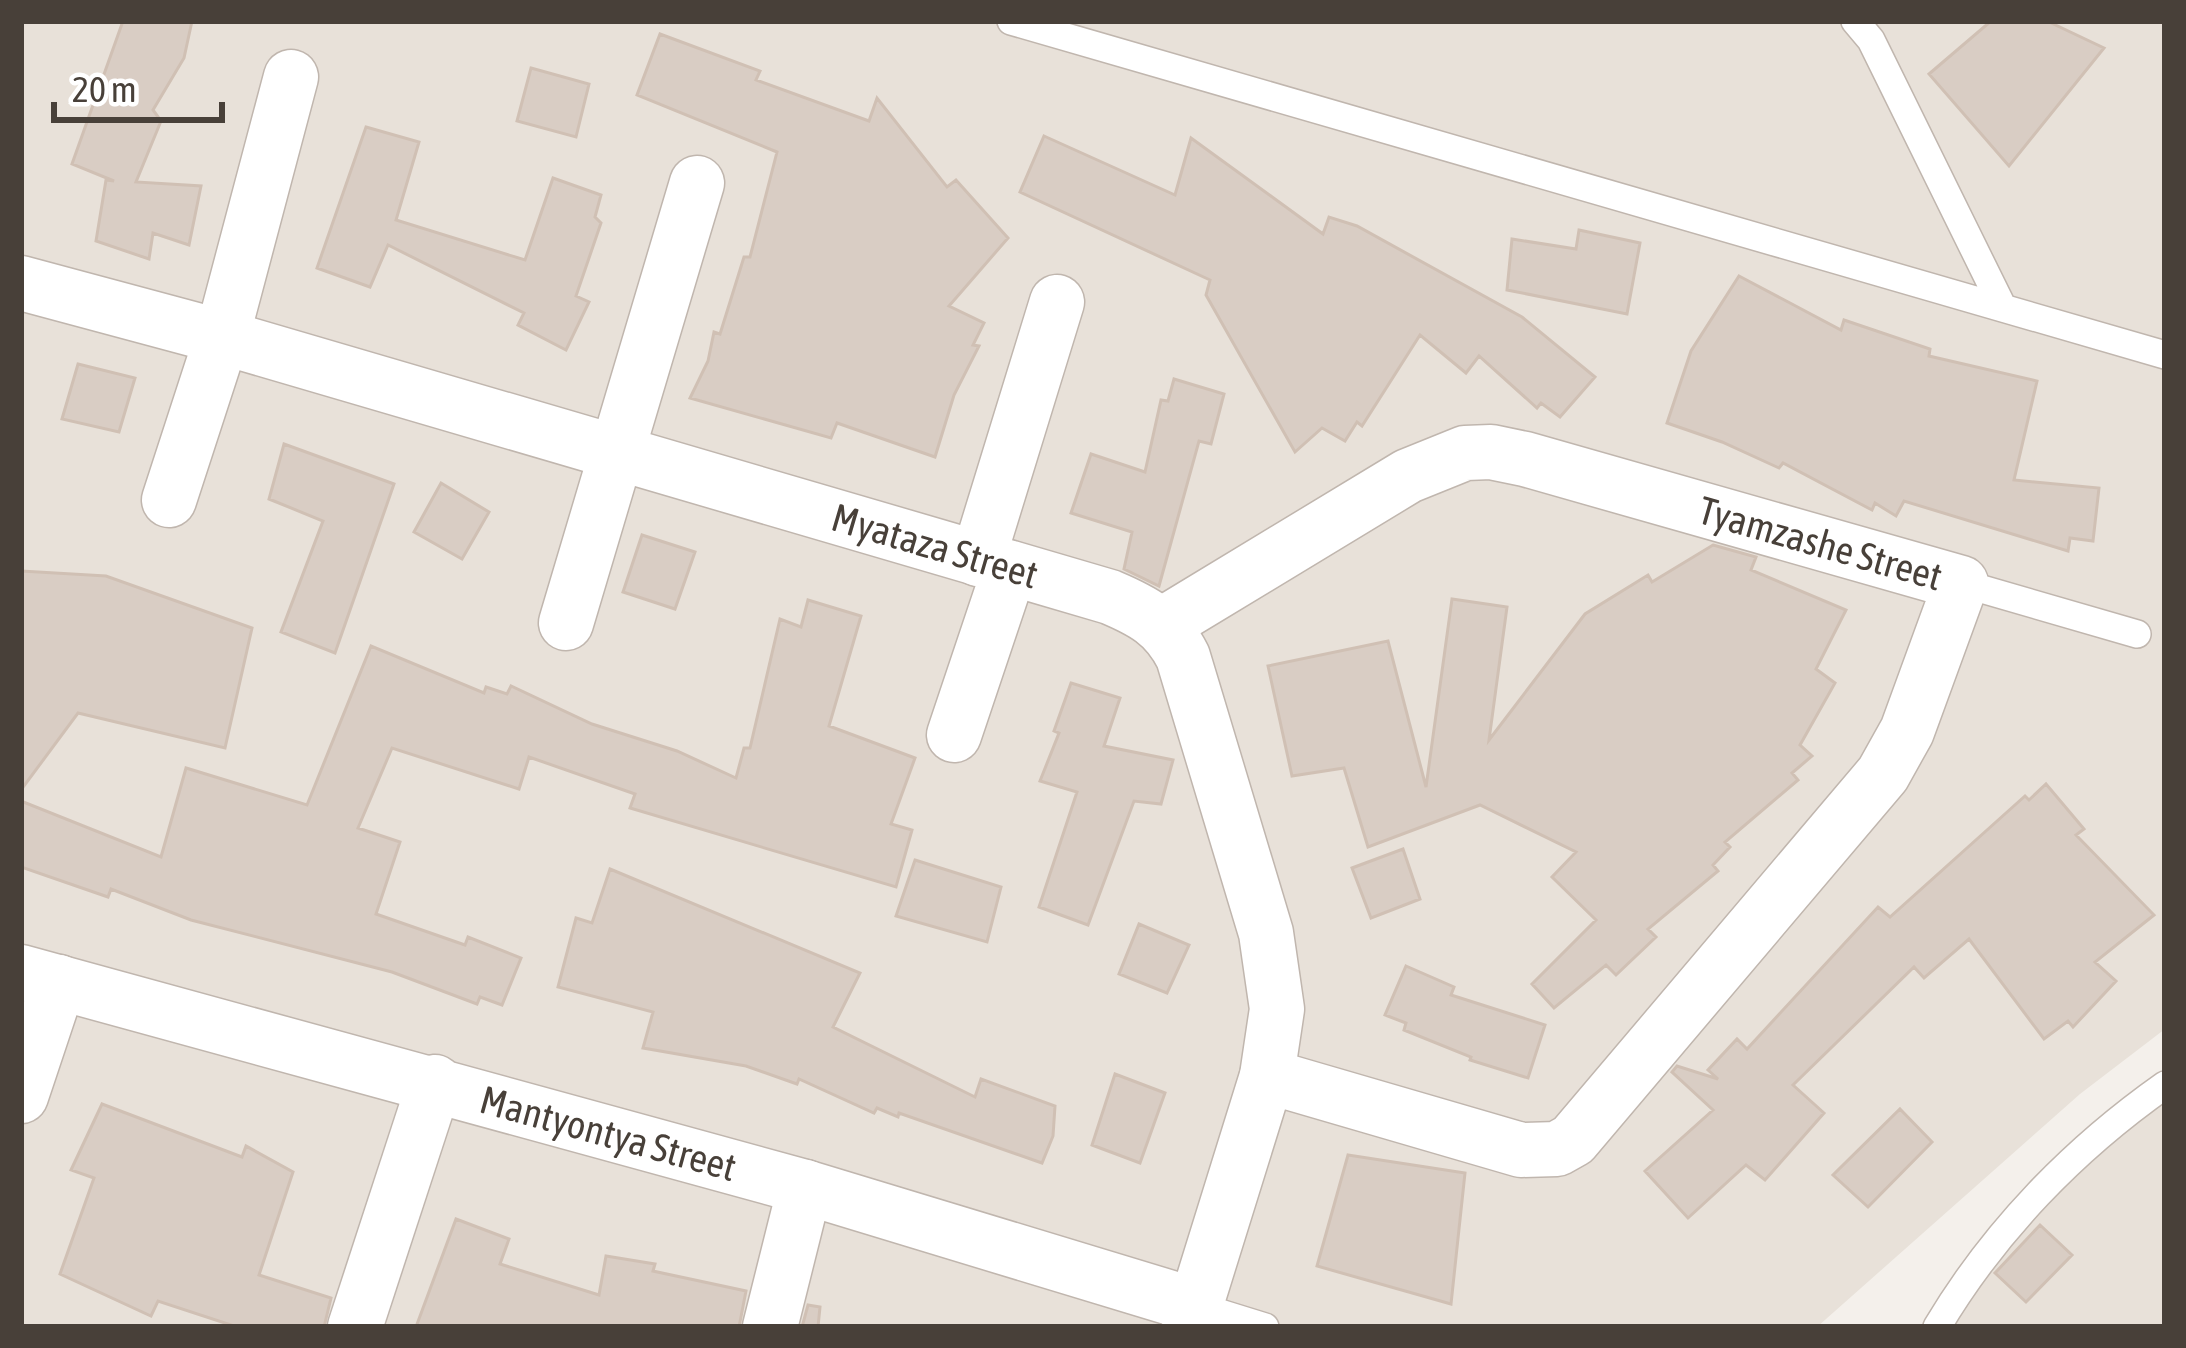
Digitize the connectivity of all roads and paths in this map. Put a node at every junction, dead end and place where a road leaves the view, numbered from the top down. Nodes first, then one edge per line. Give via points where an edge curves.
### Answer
1 (1011, 21) edge
2 (1855, 21) edge
3 (291, 77) dead end
4 (697, 183) dead end
5 (21, 283) edge
6 (1058, 302) dead end
7 (2003, 308) junction
8 (222, 337) junction
9 (2165, 355) edge
10 (618, 454) junction
11 (170, 500) dead end
12 (994, 563) junction
13 (1960, 584) junction
14 (566, 622) dead end
15 (1162, 625) junction
16 (2137, 634) dead end
17 (955, 735) dead end
18 (40, 976) edge
19 (1268, 1076) junction
20 (435, 1082) junction
21 (2165, 1085) edge
22 (21, 1096) edge
23 (805, 1187) junction
24 (1191, 1316) edge
25 (355, 1327) edge
26 (770, 1327) edge
27 (1265, 1327) edge
28 (1936, 1327) edge

1 - 7 lane
2 - 7 lane
3 - 8 street
4 - 10 street
5 - 8 street, Myataza Street
6 - 12 street
7 - 9 lane
8 - 10 street, Myataza Street
8 - 11 street
10 - 12 street, Myataza Street
10 - 14 street
12 - 15 street, Myataza Street via 1110,597
12 - 17 street
13 - 15 street, Tyamzashe Street via 1525,459 1466,452 1408,476
13 - 16 lane
13 - 19 street, Tyamzashe Street via 1907,731 1883,774 1573,1140 1521,1150
15 - 19 street via 1183,657 1266,932 1276,1009
18 - 20 street, Mantyontya Street
18 - 22 street
19 - 24 street
20 - 23 street, Mantyontya Street
20 - 25 street
21 - 28 lane via 2050,1181 1988,1249
23 - 24 street, Mantyontya Street
23 - 26 street
24 - 27 lane

